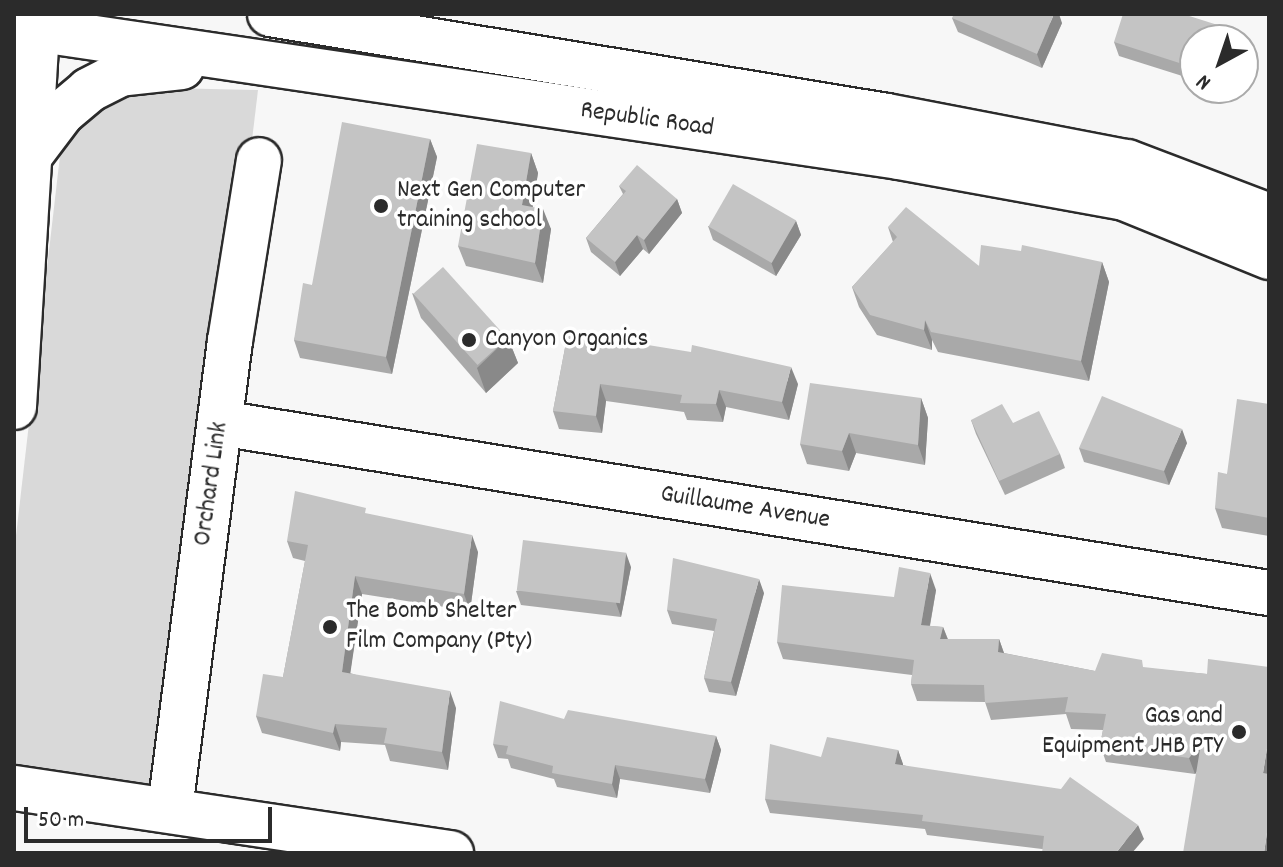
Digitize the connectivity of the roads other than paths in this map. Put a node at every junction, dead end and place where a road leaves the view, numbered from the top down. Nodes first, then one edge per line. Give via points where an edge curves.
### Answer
1 (270, 14) edge
2 (29, 23) edge
3 (236, 61) junction
4 (22, 150) edge
5 (259, 160) dead end
6 (1127, 162) junction
7 (1269, 189) edge
8 (1269, 216) edge
9 (1269, 257) edge
10 (14, 407) edge
11 (220, 423) junction
12 (1269, 593) edge
13 (14, 788) edge
14 (170, 809) junction
15 (260, 838) edge
16 (451, 853) edge

1 - 6 main road, Republic Road via 887,116
2 - 3 main road, Republic Road
2 - 4 main road
3 - 4 main road via 120,74 62,113
3 - 9 main road, Republic Road via 899,157 1124,198
4 - 10 main road
5 - 11 main road, Orchard Link
6 - 7 main road
6 - 8 main road, Republic Road
11 - 12 main road, Guillaume Avenue
11 - 14 main road, Orchard Link
13 - 14 main road
14 - 15 main road
15 - 16 main road

